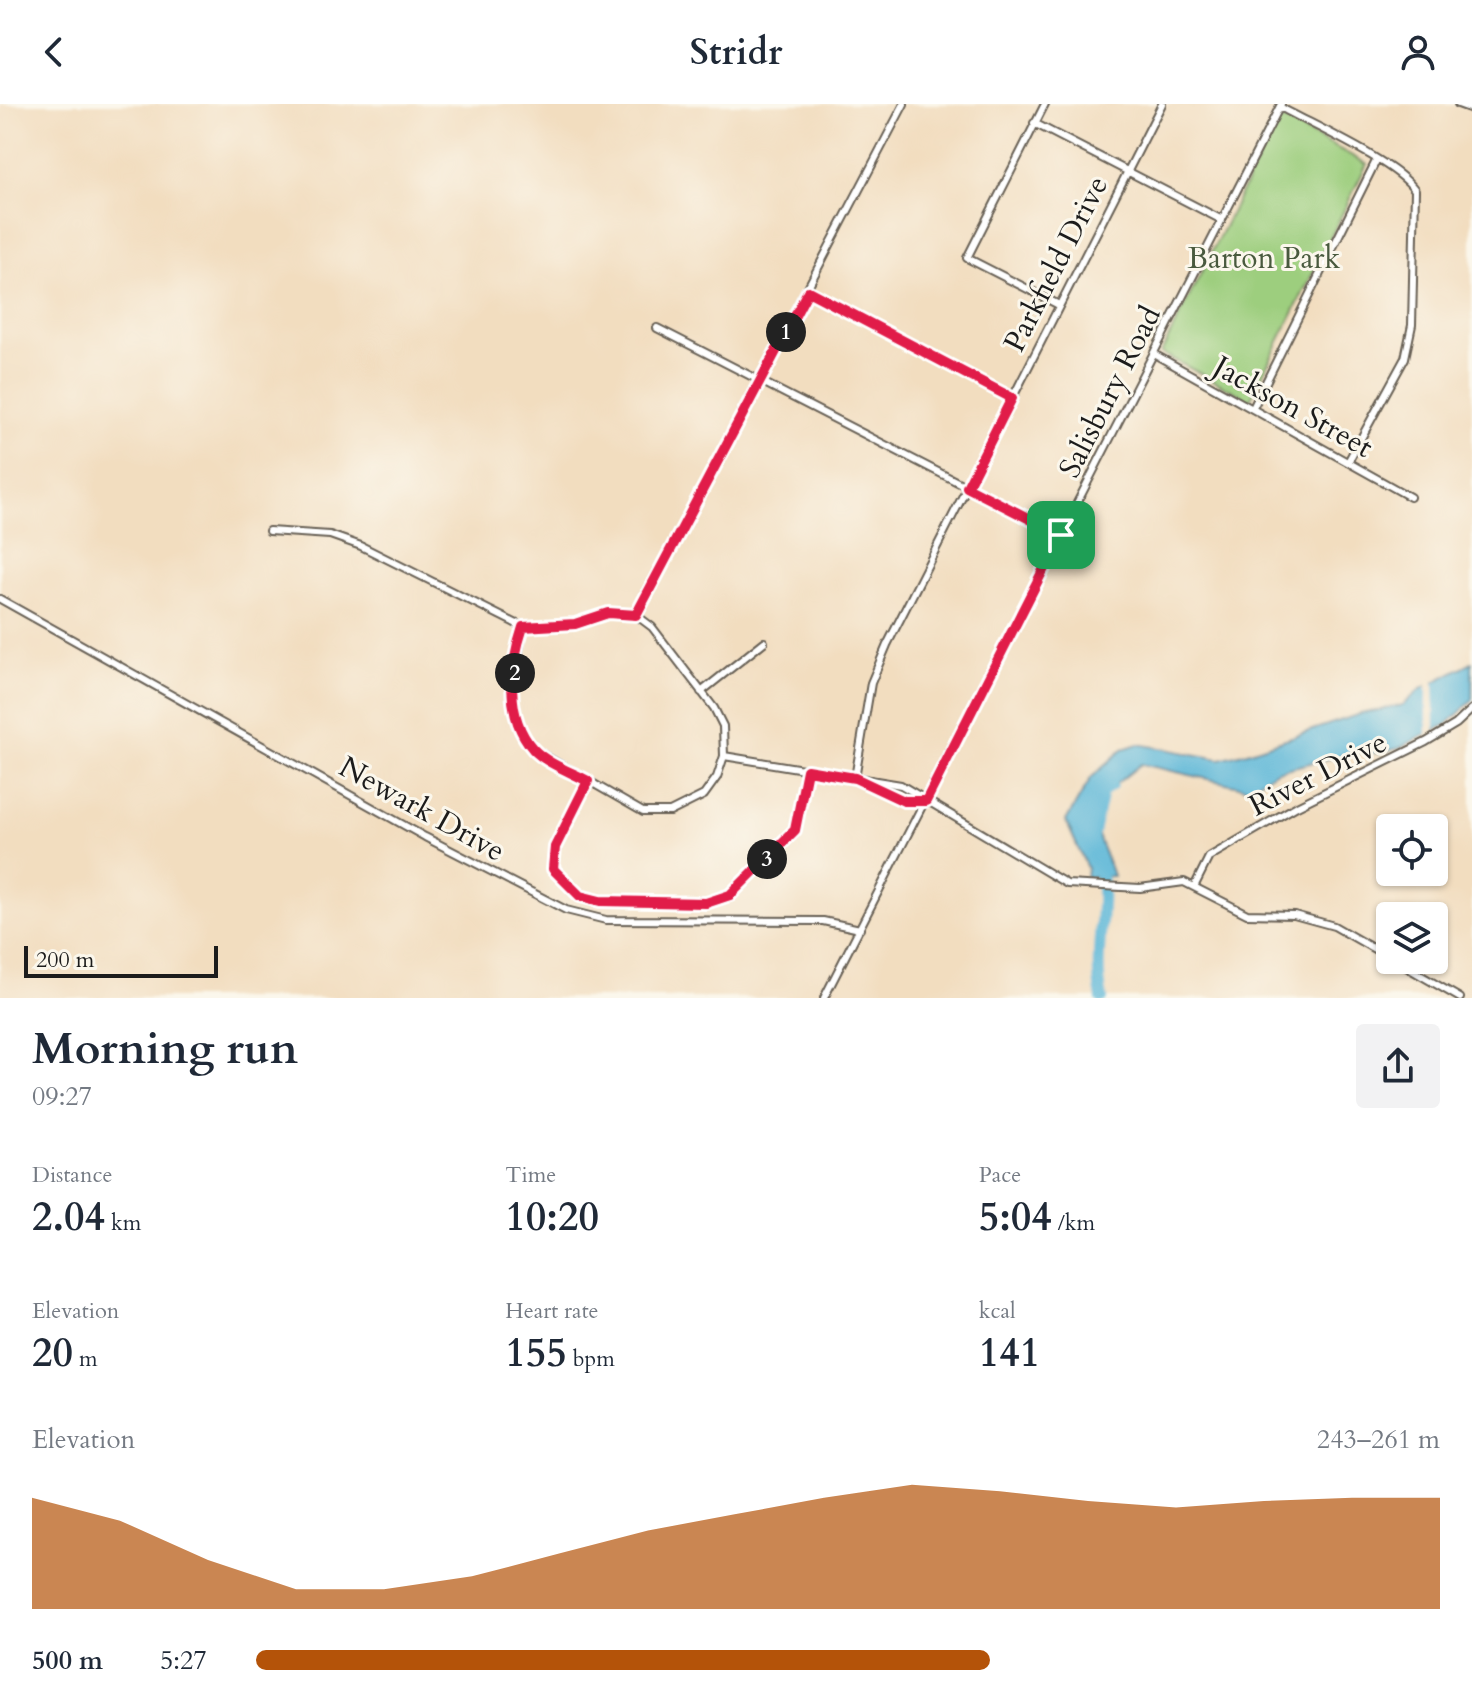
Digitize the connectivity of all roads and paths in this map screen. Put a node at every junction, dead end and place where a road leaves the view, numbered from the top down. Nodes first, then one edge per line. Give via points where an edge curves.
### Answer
1 (904, 104) edge
2 (1045, 104) edge
3 (1162, 104) edge
4 (1458, 104) edge
5 (1281, 105) edge
6 (1472, 109) edge
7 (1034, 123) junction
8 (1376, 161) junction
9 (1129, 170) junction
10 (1222, 220) junction
11 (808, 291) junction
12 (1059, 305) junction
13 (657, 328) dead end
14 (1154, 354) junction
15 (759, 380) junction
16 (1012, 398) junction
17 (1253, 408) junction
18 (1348, 462) junction
19 (967, 487) junction
20 (1410, 497) dead end
21 (269, 531) dead end
22 (1061, 535) junction
23 (0, 599) edge
24 (636, 615) junction
25 (523, 627) junction
26 (764, 642) dead end
27 (701, 692) junction
28 (1472, 709) edge
29 (724, 756) junction
30 (807, 770) junction
31 (855, 778) junction
32 (588, 781) junction
33 (926, 801) junction
34 (1194, 887) junction
35 (860, 929) junction
36 (1376, 950) edge
37 (1419, 974) edge
38 (824, 998) edge
39 (1460, 998) edge

1 - 11 street
2 - 7 street
3 - 9 street, Parkfield Drive
4 - 6 street
5 - 8 street
5 - 10 street, Salisbury Road
7 - 9 street
7 - 12 street via 967,258
8 - 17 street
8 - 18 street via 1415,190 1412,325 1405,358
9 - 10 street
9 - 12 street, Parkfield Drive
10 - 14 street, Salisbury Road
11 - 15 street
11 - 16 street
12 - 16 street, Parkfield Drive
13 - 15 street
14 - 17 street, Jackson Street
14 - 22 street, Salisbury Road
15 - 19 street
15 - 24 street
16 - 19 street, Parkfield Drive
17 - 18 street, Jackson Street
18 - 20 street, Jackson Street
19 - 22 street
19 - 31 street, Parkfield Drive via 871,683
21 - 25 street via 330,535 361,546
22 - 33 street, Salisbury Road
23 - 35 street, Newark Drive via 566,910 606,920 823,921
24 - 25 street via 608,613 575,624
24 - 27 street via 652,627
25 - 32 street via 511,697 517,725 533,749
26 - 27 street
27 - 29 street via 723,726
28 - 34 street, River Drive via 1426,742 1209,857
29 - 30 street
29 - 32 street via 704,795 670,812 643,812
30 - 31 street
30 - 32 street via 795,830 730,895 706,903 600,901 566,885 553,869 555,847
31 - 33 street via 904,801
31 - 33 street via 901,785
33 - 34 street via 1067,884 1140,888 1176,881
33 - 35 street, Salisbury Road
34 - 36 street via 1247,914 1294,915 1325,923
35 - 38 street, Salisbury Road
37 - 39 street

